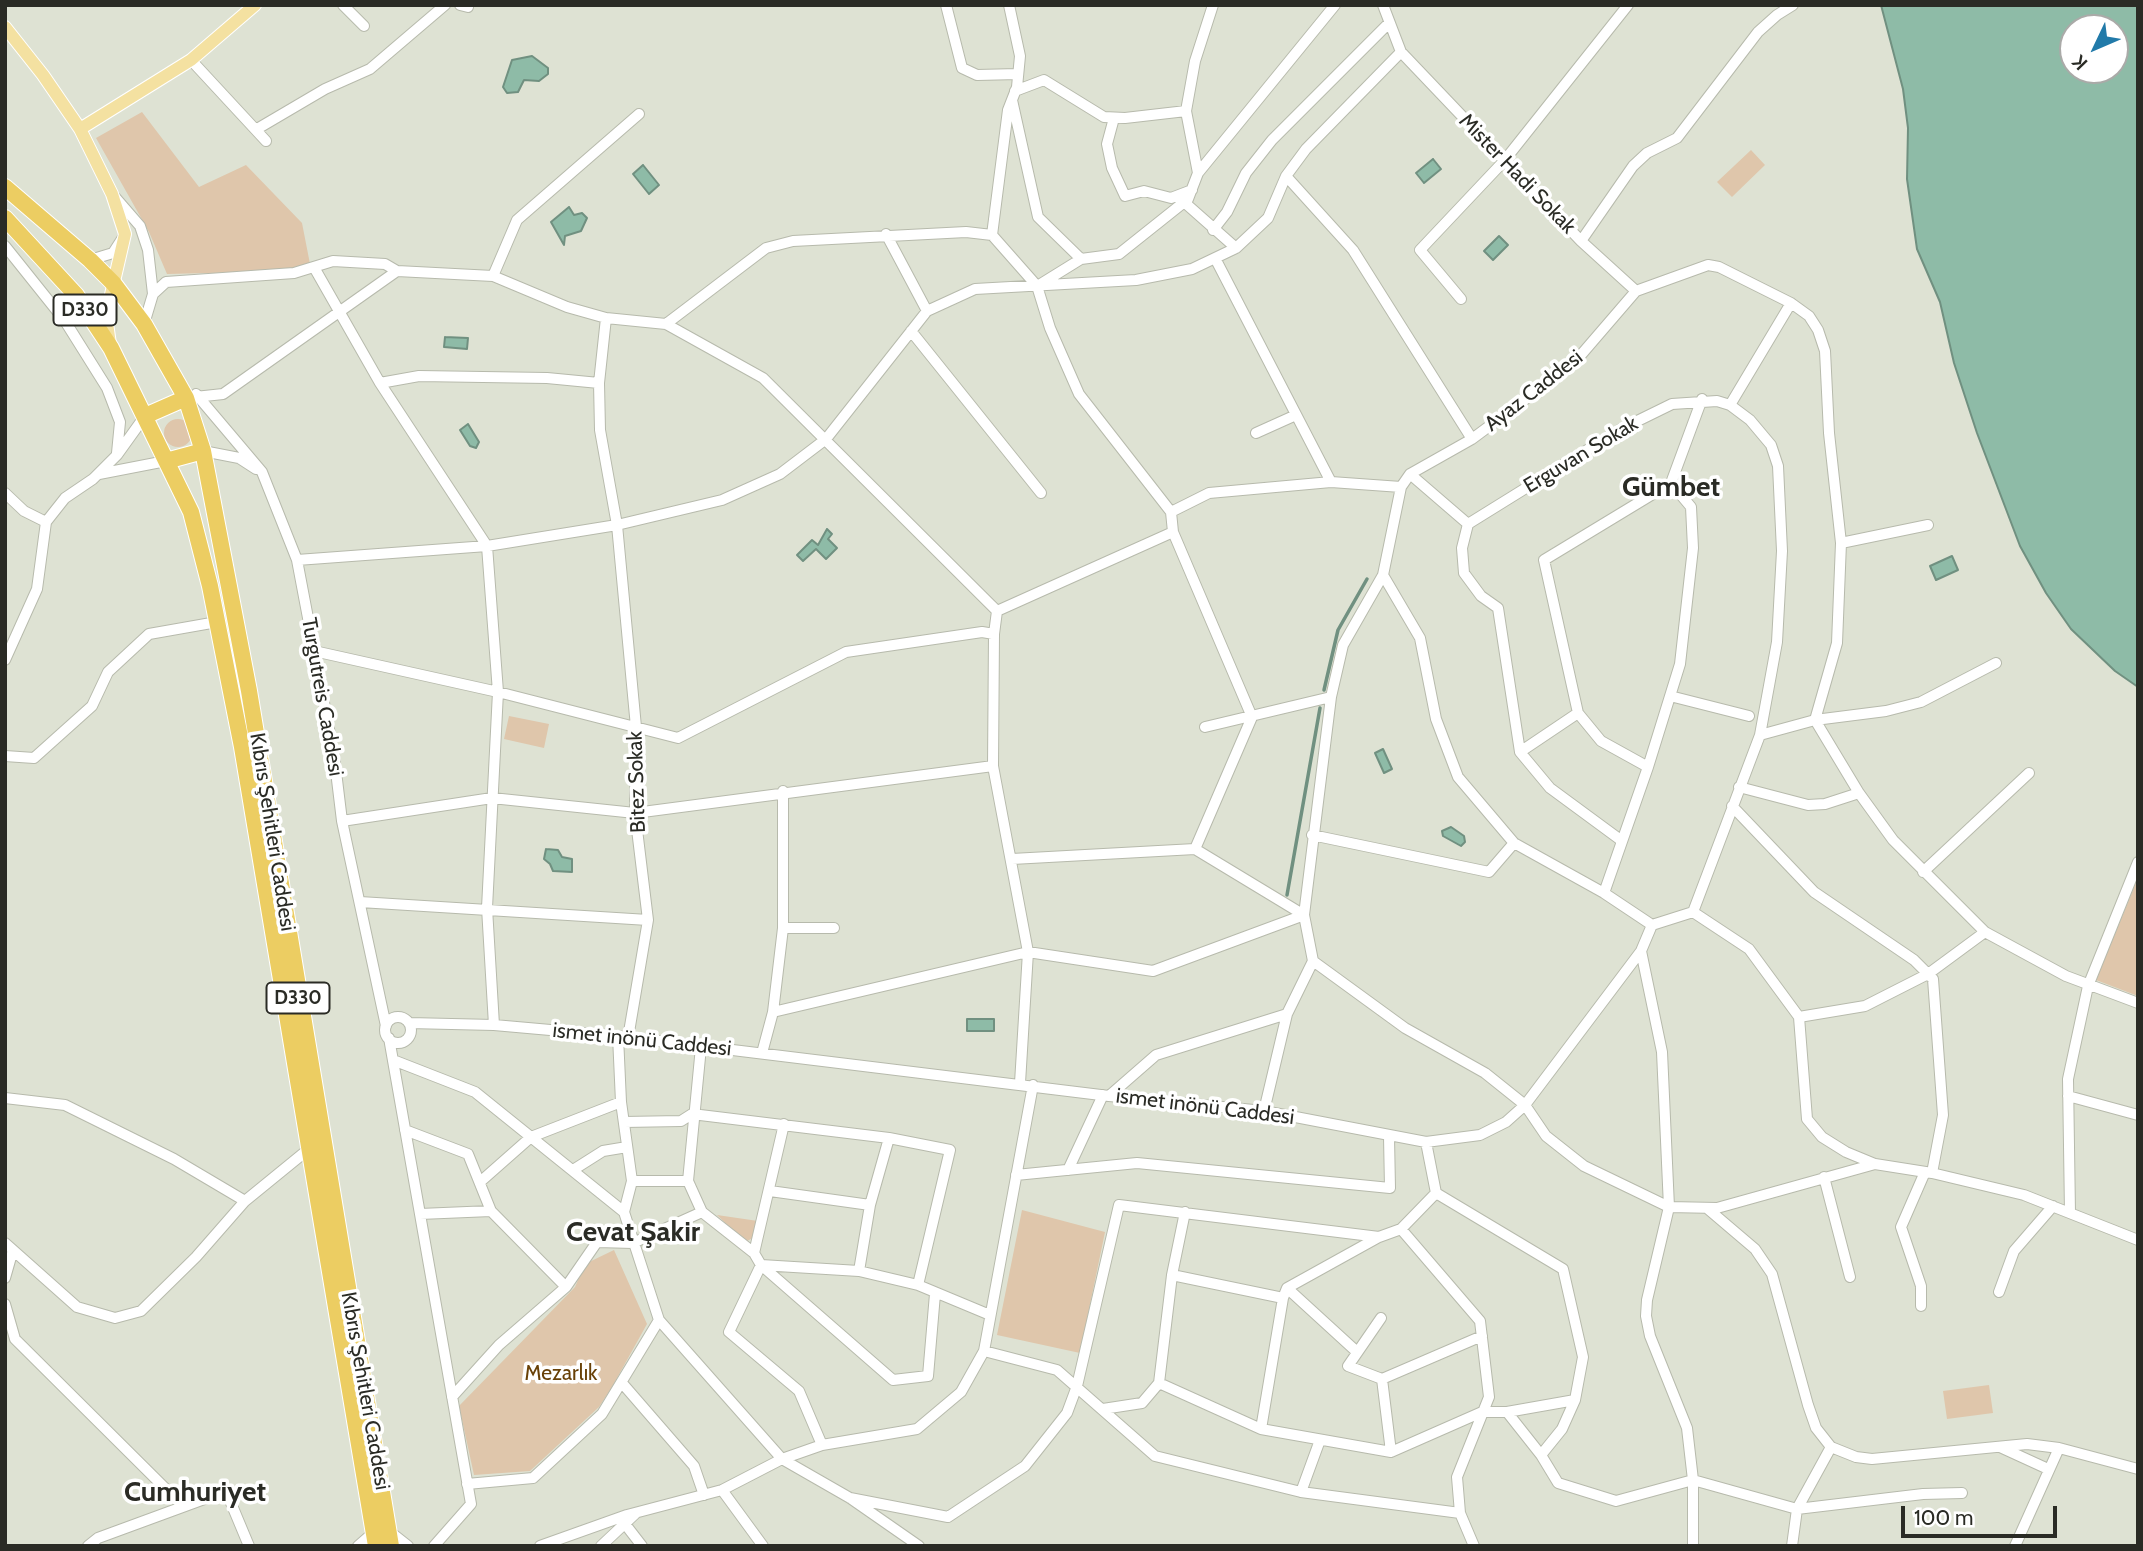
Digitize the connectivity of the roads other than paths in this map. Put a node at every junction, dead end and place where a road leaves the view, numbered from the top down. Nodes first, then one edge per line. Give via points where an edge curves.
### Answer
1 (344, 5) edge
2 (445, 5) edge
3 (946, 5) edge
4 (1009, 5) edge
5 (1213, 5) edge
6 (1335, 5) edge
7 (1382, 5) edge
8 (1628, 5) edge
9 (1793, 5) edge
10 (254, 6) edge
11 (1388, 24) junction
12 (364, 26) dead end
13 (5, 27) edge
14 (1401, 52) junction
15 (191, 60) junction
16 (1018, 74) junction
17 (1013, 95) junction
18 (1186, 111) junction
19 (639, 114) dead end
20 (1114, 118) junction
21 (80, 129) junction
22 (257, 129) junction
23 (266, 141) dead end
24 (1504, 161) junction
25 (1198, 173) junction
26 (1286, 176) junction
27 (5, 187) edge
28 (1192, 190) junction
29 (112, 194) junction
30 (1184, 202) junction
31 (5, 218) edge
32 (1213, 230) junction
33 (125, 234) junction
34 (887, 234) junction
35 (992, 235) junction
36 (1581, 241) junction
37 (5, 246) edge
38 (1236, 248) junction
39 (1081, 259) junction
40 (90, 260) junction
41 (1216, 260) junction
42 (315, 268) junction
43 (397, 271) junction
44 (493, 276) junction
45 (114, 284) junction
46 (1037, 286) junction
47 (1636, 291) junction
48 (153, 294) junction
49 (1461, 299) dead end
50 (1791, 303) junction
51 (927, 311) junction
52 (340, 313) junction
53 (606, 318) junction
54 (144, 324) junction
55 (666, 324) junction
56 (911, 331) junction
57 (111, 348) junction
58 (380, 383) junction
59 (599, 383) junction
60 (191, 396) junction
61 (1702, 400) junction
62 (1730, 405) junction
63 (1296, 415) junction
64 (145, 416) junction
65 (1256, 433) dead end
66 (826, 439) junction
67 (1472, 439) junction
68 (203, 451) junction
69 (117, 455) junction
70 (166, 461) junction
71 (262, 472) junction
72 (99, 474) junction
73 (1410, 474) junction
74 (1331, 482) junction
75 (1671, 483) junction
76 (1401, 487) junction
77 (5, 493) edge
78 (1041, 493) dead end
79 (1171, 512) junction
80 (46, 522) junction
81 (1468, 524) junction
82 (617, 525) junction
83 (1928, 525) dead end
84 (1173, 532) junction
85 (1841, 544) junction
86 (486, 546) junction
87 (297, 560) junction
88 (1383, 575) junction
89 (997, 611) junction
90 (217, 622) junction
91 (994, 634) junction
92 (314, 651) junction
93 (5, 660) edge
94 (1996, 663) dead end
95 (498, 692) junction
96 (1670, 696) junction
97 (1331, 697) junction
98 (1578, 713) junction
99 (1749, 716) dead end
100 (1252, 717) junction
101 (1815, 720) junction
102 (635, 727) junction
103 (1205, 727) dead end
104 (1760, 735) junction
105 (1521, 752) junction
106 (5, 756) edge
107 (993, 766) junction
108 (1648, 767) junction
109 (2029, 773) dead end
110 (1739, 787) junction
111 (783, 791) junction
112 (1859, 793) junction
113 (492, 798) junction
114 (1732, 806) junction
115 (635, 813) junction
116 (342, 821) junction
117 (1312, 835) junction
118 (1622, 841) junction
119 (1514, 843) junction
120 (1195, 849) junction
121 (1012, 859) junction
122 (2138, 862) edge
123 (1923, 872) junction
124 (1604, 893) junction
125 (360, 902) junction
126 (488, 908) junction
127 (1693, 912) junction
128 (1304, 915) junction
129 (648, 919) junction
130 (1652, 925) junction
131 (783, 928) junction
132 (834, 928) dead end
133 (1985, 932) junction
134 (1641, 951) junction
135 (1028, 952) junction
136 (1313, 961) junction
137 (1928, 974) junction
138 (2088, 986) junction
139 (2138, 1003) edge
140 (383, 1010) junction
141 (773, 1012) junction
142 (1287, 1014) junction
143 (394, 1017) junction
144 (1799, 1017) junction
145 (409, 1023) junction
146 (430, 1024) junction
147 (494, 1025) junction
148 (386, 1026) junction
149 (409, 1037) junction
150 (623, 1037) junction
151 (388, 1038) junction
152 (701, 1047) junction
153 (762, 1053) junction
154 (393, 1060) junction
155 (1020, 1083) junction
156 (1033, 1085) junction
157 (1106, 1096) junction
158 (2068, 1096) junction
159 (5, 1098) edge
160 (621, 1102) junction
161 (1525, 1105) junction
162 (1264, 1111) junction
163 (692, 1114) junction
164 (2138, 1115) edge
165 (624, 1122) junction
166 (784, 1124) junction
167 (405, 1130) junction
168 (531, 1137) junction
169 (1389, 1137) junction
170 (889, 1138) junction
171 (1426, 1142) junction
172 (627, 1147) junction
173 (310, 1148) junction
174 (1875, 1164) junction
175 (573, 1170) junction
176 (1068, 1170) junction
177 (1928, 1172) junction
178 (1016, 1175) junction
179 (1824, 1177) junction
180 (632, 1181) junction
181 (688, 1181) junction
182 (480, 1182) junction
183 (770, 1191) junction
184 (1436, 1194) junction
185 (245, 1201) junction
186 (870, 1205) junction
187 (2053, 1206) junction
188 (1669, 1207) junction
189 (1708, 1209) junction
190 (491, 1211) junction
191 (624, 1212) junction
192 (702, 1212) junction
193 (1185, 1212) junction
194 (2070, 1213) junction
195 (420, 1214) junction
196 (1401, 1229) junction
197 (1378, 1237) junction
198 (2138, 1240) edge
199 (633, 1243) junction
200 (9, 1246) edge
201 (754, 1253) junction
202 (761, 1265) junction
203 (859, 1271) junction
204 (1172, 1275) junction
205 (1850, 1277) dead end
206 (5, 1278) edge
207 (918, 1285) junction
208 (566, 1287) junction
209 (1999, 1292) dead end
210 (1285, 1293) junction
211 (935, 1294) junction
212 (5, 1304) edge
213 (1921, 1306) dead end
214 (990, 1315) junction
215 (1381, 1318) dead end
216 (659, 1320) junction
217 (1482, 1336) junction
218 (984, 1351) junction
219 (1357, 1352) junction
220 (1382, 1379) junction
221 (622, 1383) junction
222 (1159, 1383) junction
223 (1077, 1386) junction
224 (452, 1397) junction
225 (1575, 1400) junction
226 (1102, 1409) junction
227 (1482, 1412) junction
228 (1507, 1412) junction
229 (1261, 1429) junction
230 (1320, 1440) junction
231 (822, 1445) junction
232 (1995, 1445) junction
233 (1830, 1447) junction
234 (2059, 1448) junction
235 (1391, 1452) junction
236 (1541, 1455) junction
237 (782, 1460) junction
238 (2048, 1469) junction
239 (2138, 1469) edge
240 (1693, 1480) junction
241 (467, 1484) junction
242 (722, 1490) junction
243 (1301, 1492) junction
244 (1962, 1493) dead end
245 (705, 1494) junction
246 (850, 1498) junction
247 (182, 1505) junction
248 (1797, 1509) junction
249 (638, 1512) junction
250 (1460, 1513) junction
251 (625, 1524) junction
252 (382, 1539) edge
253 (88, 1546) edge
254 (249, 1546) edge
255 (358, 1546) edge
256 (408, 1546) edge
257 (434, 1546) edge
258 (540, 1546) edge
259 (601, 1546) edge
260 (642, 1546) edge
261 (763, 1546) edge
262 (919, 1546) edge
263 (1474, 1546) edge
264 (1693, 1546) edge
265 (1792, 1546) edge
266 (2015, 1546) edge

1 - 12 street
2 - 22 street via 370,69
3 - 16 street via 962,68 976,75
4 - 16 street via 1020,56
5 - 18 street via 1195,61
6 - 25 street
7 - 11 street, Mister Hadi Sokak
8 - 24 street
9 - 36 street via 1758,32 1677,138 1633,166
10 - 15 main road
11 - 14 street, Mister Hadi Sokak
11 - 32 street via 1272,140 1246,173
13 - 21 main road
14 - 24 street, Mister Hadi Sokak
14 - 26 street via 1306,149
15 - 21 main road
15 - 22 street
16 - 17 street
17 - 20 street via 1044,80 1104,117
17 - 35 street
17 - 39 street via 1038,217
18 - 20 street
18 - 25 street
19 - 44 street via 517,220
20 - 28 street via 1107,144 1125,197 1144,191 1171,198
21 - 29 main road
22 - 23 street
24 - 36 street, Mister Hadi Sokak
24 - 49 street via 1420,250
25 - 28 street
26 - 38 street via 1268,218
26 - 67 street via 1353,250
27 - 40 highway, Kıbrıs Şehitleri Caddesi / D330
28 - 30 street
29 - 33 main road
29 - 48 street via 140,226
30 - 32 street
30 - 39 street via 1119,254
31 - 57 highway, Kıbrıs Şehitleri Caddesi / D330 via 76,295
32 - 38 street
33 - 40 street via 113,253
33 - 45 main road
34 - 35 street
34 - 51 street
34 - 55 street via 793,241 766,248
35 - 46 street
36 - 47 street, Mister Hadi Sokak
37 - 69 street via 65,321 107,388 120,422
38 - 41 street
39 - 46 street
40 - 45 highway, Kıbrıs Şehitleri Caddesi / D330
41 - 46 street via 1136,280
41 - 63 street
42 - 43 street via 333,261 364,261
42 - 48 street via 166,282
42 - 52 street
43 - 44 street
43 - 52 street
44 - 53 street
45 - 54 highway, Kıbrıs Şehitleri Caddesi / D330
45 - 57 main road via 106,316
46 - 51 street via 975,289
46 - 79 street via 1079,394
47 - 50 street, Ayaz Caddesi via 1708,265
47 - 67 street, Ayaz Caddesi via 1574,363
48 - 54 street
50 - 62 street
50 - 85 street, Ayaz Caddesi via 1814,323 1825,351
51 - 56 street
52 - 58 street
52 - 60 street via 223,394
53 - 55 street
53 - 59 street, Bitez Sokak
54 - 60 highway, Kıbrıs Şehitleri Caddesi / D330
55 - 66 street via 763,378
56 - 66 street
56 - 78 street
57 - 64 highway, Kıbrıs Şehitleri Caddesi / D330
58 - 59 street via 419,376
58 - 86 street
59 - 82 street, Bitez Sokak via 600,430
60 - 64 highway
60 - 68 highway, Kıbrıs Şehitleri Caddesi / D330
60 - 71 street, Turgutreis Caddesi
61 - 62 street, Erguvan Sokak
61 - 75 street
61 - 81 street, Erguvan Sokak via 1672,404 1621,429
62 - 104 street via 1765,436 1777,466 1782,551 1777,642
63 - 65 street
63 - 74 street
64 - 69 street
64 - 70 highway, Kıbrıs Şehitleri Caddesi / D330
66 - 82 street via 780,474 722,500
66 - 89 street
67 - 73 street, Ayaz Caddesi
68 - 70 highway
68 - 71 street via 239,458
68 - 252 highway, Kıbrıs Şehitleri Caddesi / D330 via 251,705
69 - 72 street
70 - 72 street
70 - 90 highway, Kıbrıs Şehitleri Caddesi / D330 via 191,512
71 - 87 street, Turgutreis Caddesi
72 - 80 street via 65,498
73 - 76 street, Ayaz Caddesi
73 - 81 street
74 - 76 street
74 - 79 street via 1209,493
75 - 96 street via 1690,507 1693,548 1685,637
75 - 98 street via 1544,560
76 - 88 street, Ayaz Caddesi
77 - 80 street via 24,511
79 - 84 street
80 - 93 street via 37,589
81 - 105 street via 1462,548 1464,573 1481,596 1498,608
82 - 86 street
82 - 102 street, Bitez Sokak
83 - 85 street
84 - 89 street
84 - 100 street
85 - 101 street, Ayaz Caddesi via 1837,643
86 - 87 street
86 - 95 street
87 - 92 street, Turgutreis Caddesi
88 - 97 street, Ayaz Caddesi via 1343,645
88 - 119 street via 1420,638 1436,719 1458,777
89 - 91 street
90 - 106 street via 149,634 108,673 92,706 34,758
90 - 173 highway, Kıbrıs Şehitleri Caddesi / D330
91 - 102 street via 846,652 678,738
91 - 107 street
92 - 95 street
92 - 116 street, Turgutreis Caddesi
94 - 101 street via 1921,702
95 - 102 street
95 - 113 street
96 - 99 street
96 - 108 street
97 - 100 street
97 - 117 street, Ayaz Caddesi
98 - 105 street
98 - 108 street via 1601,741
100 - 103 street
100 - 120 street
101 - 104 street
101 - 112 street
102 - 115 street, Bitez Sokak
104 - 110 street
105 - 118 street via 1550,788
107 - 111 street
107 - 121 street
108 - 118 street
109 - 123 street
110 - 112 street via 1808,804 1825,804
110 - 114 street
111 - 115 street
111 - 131 street
112 - 123 street
113 - 115 street
113 - 116 street
113 - 126 street
114 - 127 street
114 - 137 street via 1814,892
115 - 129 street, Bitez Sokak
116 - 125 street, Turgutreis Caddesi
117 - 119 street via 1489,872
117 - 128 street, Ayaz Caddesi
118 - 124 street
119 - 124 street
120 - 121 street
120 - 128 street
121 - 135 street
122 - 138 street
123 - 133 street
124 - 130 street
125 - 126 street
125 - 140 street, Turgutreis Caddesi
126 - 129 street
126 - 147 street
127 - 130 street
127 - 144 street via 1749,949
128 - 135 street via 1153,971
128 - 136 street, Ayaz Caddesi
129 - 150 street, Bitez Sokak
130 - 134 street, ismet inönü Caddesi
131 - 132 street
131 - 141 street
133 - 137 street
133 - 138 street
134 - 161 street, ismet inönü Caddesi
134 - 188 street via 1662,1052
135 - 141 street
135 - 155 street
136 - 142 street
136 - 161 street via 1366,1002 1485,1073
137 - 144 street via 1865,1006
137 - 177 street via 1933,979 1943,1115
138 - 139 street
138 - 158 street
140 - 143 street
140 - 148 street, Turgutreis Caddesi
141 - 153 street
142 - 157 street via 1156,1055
142 - 162 street
143 - 145 street
143 - 148 street
144 - 174 street via 1807,1119 1834,1145
145 - 146 street, ismet inönü Caddesi
145 - 149 street
146 - 147 street, ismet inönü Caddesi
146 - 149 street
147 - 150 street, ismet inönü Caddesi
148 - 151 street
149 - 151 street via 396,1042
149 - 154 street
150 - 152 street, ismet inönü Caddesi
150 - 160 street, Bitez Sokak
151 - 154 street
152 - 153 street, ismet inönü Caddesi
152 - 163 street
153 - 155 street, ismet inönü Caddesi
154 - 167 street
154 - 168 street via 475,1092
155 - 156 street, ismet inönü Caddesi
156 - 157 street, ismet inönü Caddesi
156 - 178 street
157 - 162 street, ismet inönü Caddesi
157 - 176 street
158 - 164 street
158 - 194 street
159 - 185 street via 65,1104
160 - 165 street, Bitez Sokak
160 - 168 street
161 - 171 street, ismet inönü Caddesi via 1506,1122 1480,1135
161 - 188 street via 1546,1136 1584,1166
162 - 169 street, ismet inönü Caddesi
163 - 165 street via 681,1121
163 - 166 street
163 - 181 street
165 - 172 street, Bitez Sokak
166 - 170 street
166 - 183 street
167 - 182 street via 468,1154
167 - 195 street
168 - 175 street
168 - 182 street
169 - 171 street, ismet inönü Caddesi
169 - 176 street via 1390,1188 1137,1163
170 - 186 street
170 - 207 street via 950,1150
171 - 184 street
172 - 175 street via 603,1151
172 - 180 street, Bitez Sokak
173 - 185 street
173 - 252 highway, Kıbrıs Şehitleri Caddesi / D330
174 - 177 street
174 - 179 street
175 - 191 street
176 - 178 street
177 - 187 street
177 - 213 street via 1901,1227 1921,1286
178 - 214 street
179 - 189 street
179 - 205 street
180 - 181 street
180 - 191 street
181 - 192 street
182 - 190 street
183 - 186 street
183 - 201 street
184 - 196 street
184 - 225 street via 1563,1269 1583,1357
185 - 200 street via 141,1311 115,1318 77,1307
186 - 203 street
187 - 194 street
187 - 209 street via 2014,1251
188 - 189 street
188 - 240 street via 1646,1316 1687,1428
189 - 233 street via 1755,1249 1772,1275 1808,1405 1816,1428
190 - 195 street
190 - 208 street
191 - 199 street
192 - 199 street
192 - 201 street
193 - 197 street
193 - 204 street
193 - 223 street via 1119,1205
194 - 198 street
195 - 224 street
196 - 197 street
196 - 217 street via 1480,1321
197 - 210 street
199 - 208 street via 597,1242
199 - 216 street
200 - 206 street
201 - 202 street
202 - 203 street
202 - 211 street via 893,1380 928,1376
202 - 231 street via 729,1332 799,1391
203 - 207 street
204 - 210 street
204 - 222 street
207 - 211 street
208 - 224 street via 499,1345
210 - 219 street
210 - 229 street
211 - 214 street
212 - 247 street via 15,1339
214 - 218 street
215 - 219 street
216 - 221 street
216 - 237 street
217 - 220 street
217 - 227 street via 1489,1397
218 - 223 street via 1057,1370
218 - 231 street via 961,1392 917,1429
219 - 220 street via 1348,1366
220 - 235 street
221 - 241 street via 602,1414 533,1478
221 - 245 street via 694,1466
222 - 226 street via 1142,1403
222 - 229 street
223 - 226 street
223 - 246 street via 1067,1413 1025,1466 948,1517
224 - 241 street
225 - 228 street
225 - 236 street via 1562,1429
226 - 243 street via 1155,1456
227 - 228 street
227 - 235 street
227 - 250 street via 1457,1477
228 - 236 street
229 - 230 street
230 - 235 street
230 - 243 street
231 - 237 street
232 - 233 street via 1872,1459
232 - 234 street
232 - 238 street
233 - 248 street
234 - 238 street
234 - 239 street
236 - 240 street via 1558,1483 1616,1501
237 - 242 street
237 - 246 street
238 - 266 street
240 - 248 street
240 - 264 street
241 - 257 street via 471,1504
242 - 245 street
242 - 261 street
243 - 250 street
244 - 248 street
245 - 249 street
246 - 262 street
247 - 253 street
247 - 254 street via 226,1491
248 - 265 street
249 - 251 street
249 - 258 street
250 - 263 street
251 - 259 street
251 - 260 street
252 - 255 street
252 - 256 street

